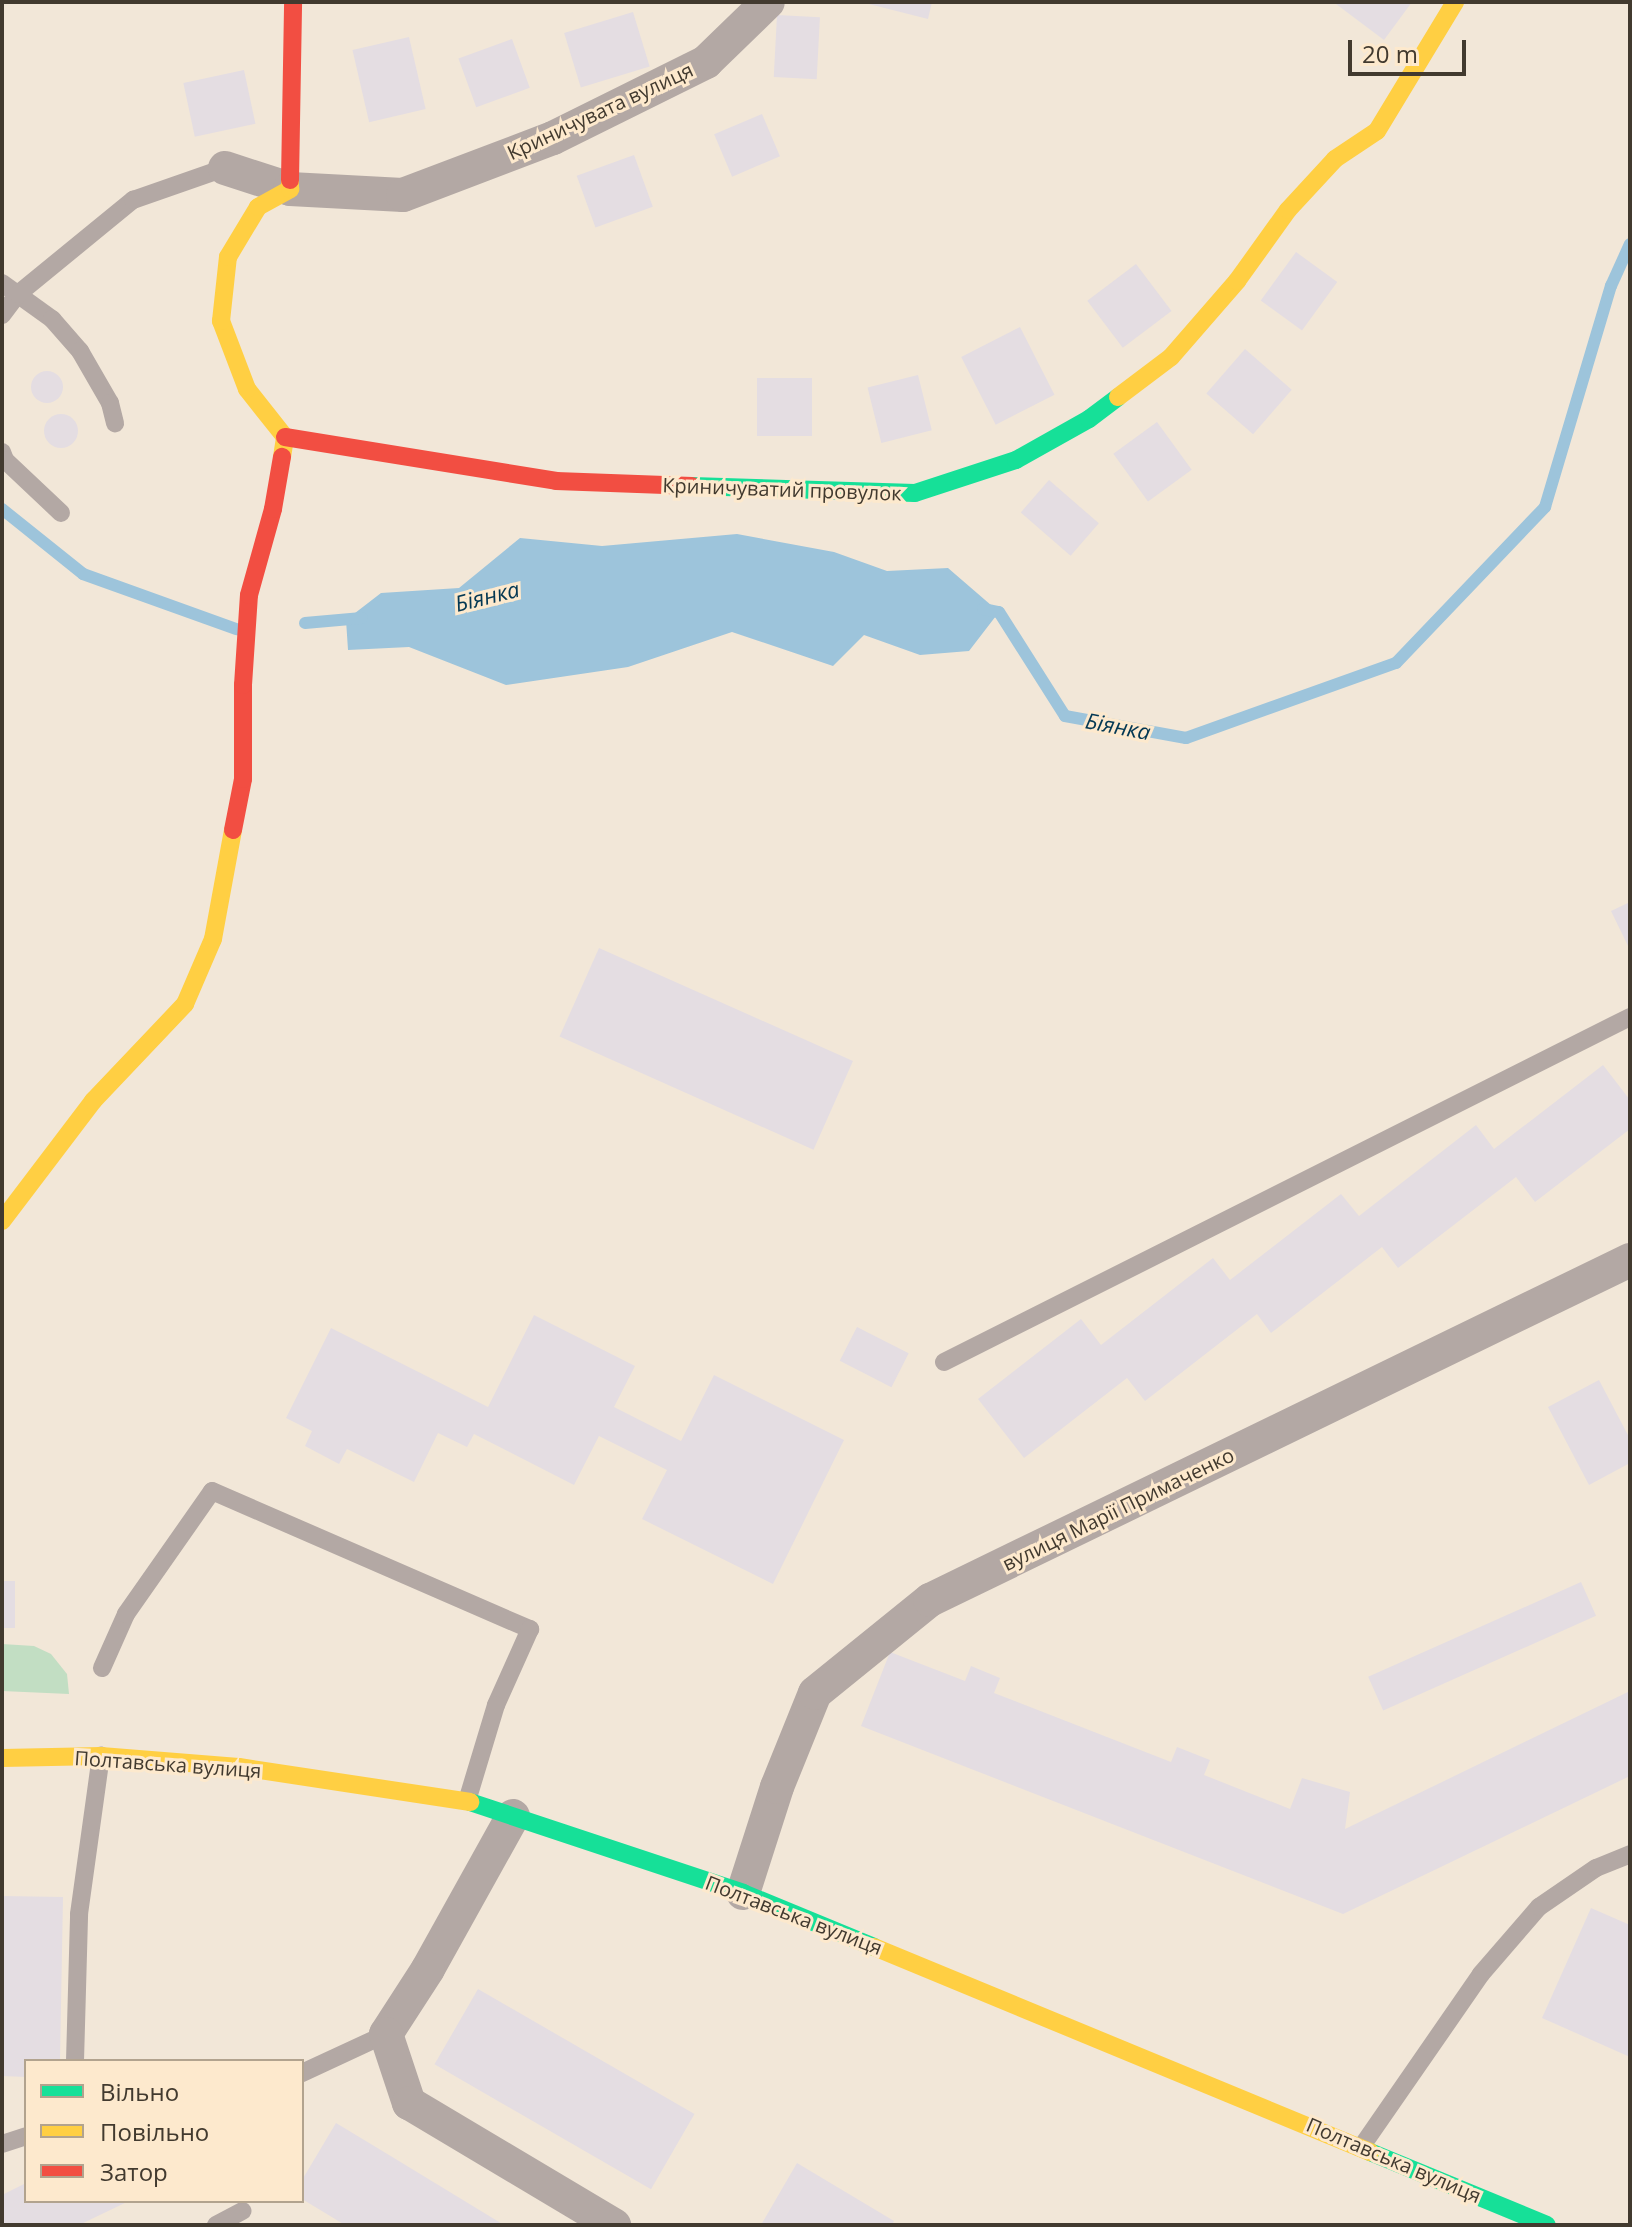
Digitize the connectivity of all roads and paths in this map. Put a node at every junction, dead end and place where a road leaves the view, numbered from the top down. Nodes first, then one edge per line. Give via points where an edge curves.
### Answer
1 (768, 2) edge
2 (1455, 2) edge
3 (291, 3) edge
4 (225, 168) joint
5 (290, 189) junction
6 (2, 283) edge
7 (18, 294) junction
8 (2, 315) edge
9 (115, 423) dead end
10 (285, 437) junction
11 (2, 452) edge
12 (61, 513) dead end
13 (1630, 1017) edge
14 (2, 1221) edge
15 (1630, 1260) edge
16 (944, 1362) dead end
17 (102, 1668) dead end
18 (101, 1756) junction
19 (2, 1758) edge
20 (467, 1801) junction
21 (513, 1816) junction
22 (1630, 1854) edge
23 (743, 1893) junction
24 (386, 2034) junction
25 (75, 2059) edge
26 (304, 2072) edge
27 (24, 2137) edge
28 (2, 2144) edge
29 (1362, 2146) junction
30 (243, 2212) edge
31 (216, 2225) edge
32 (614, 2225) edge
33 (1547, 2225) edge

1 - 5 street, Криничувата вулиця via 706,62 553,138 403,195
2 - 10 street, Криничуватий провулок via 1377,131 1335,159 1288,210 1237,281 1171,357 1089,419 1016,460 915,493 827,491 556,481
3 - 5 street
4 - 5 street, Криничувата вулиця
4 - 7 lane via 133,200
5 - 10 street via 258,207 228,257 221,321 247,389
6 - 7 lane
7 - 8 lane
7 - 9 lane via 52,319 80,351 110,403
10 - 14 street via 273,509 249,595 243,779 213,939 185,1004 93,1101
11 - 12 lane
13 - 16 lane
15 - 23 street, вулиця Марії Примаченко via 930,1600 815,1693
17 - 20 lane via 126,1614 212,1491 530,1629 496,1705
18 - 19 street, Полтавська вулиця
18 - 20 street, Полтавська вулиця via 239,1767
18 - 25 lane via 79,1914
20 - 21 street, Полтавська вулиця
21 - 23 street, Полтавська вулиця
21 - 24 street
22 - 29 lane via 1596,1868 1539,1907 1481,1974
23 - 29 street, Полтавська вулиця
24 - 26 lane
24 - 32 street via 409,2103
27 - 28 lane
29 - 33 street, Полтавська вулиця
30 - 31 lane

